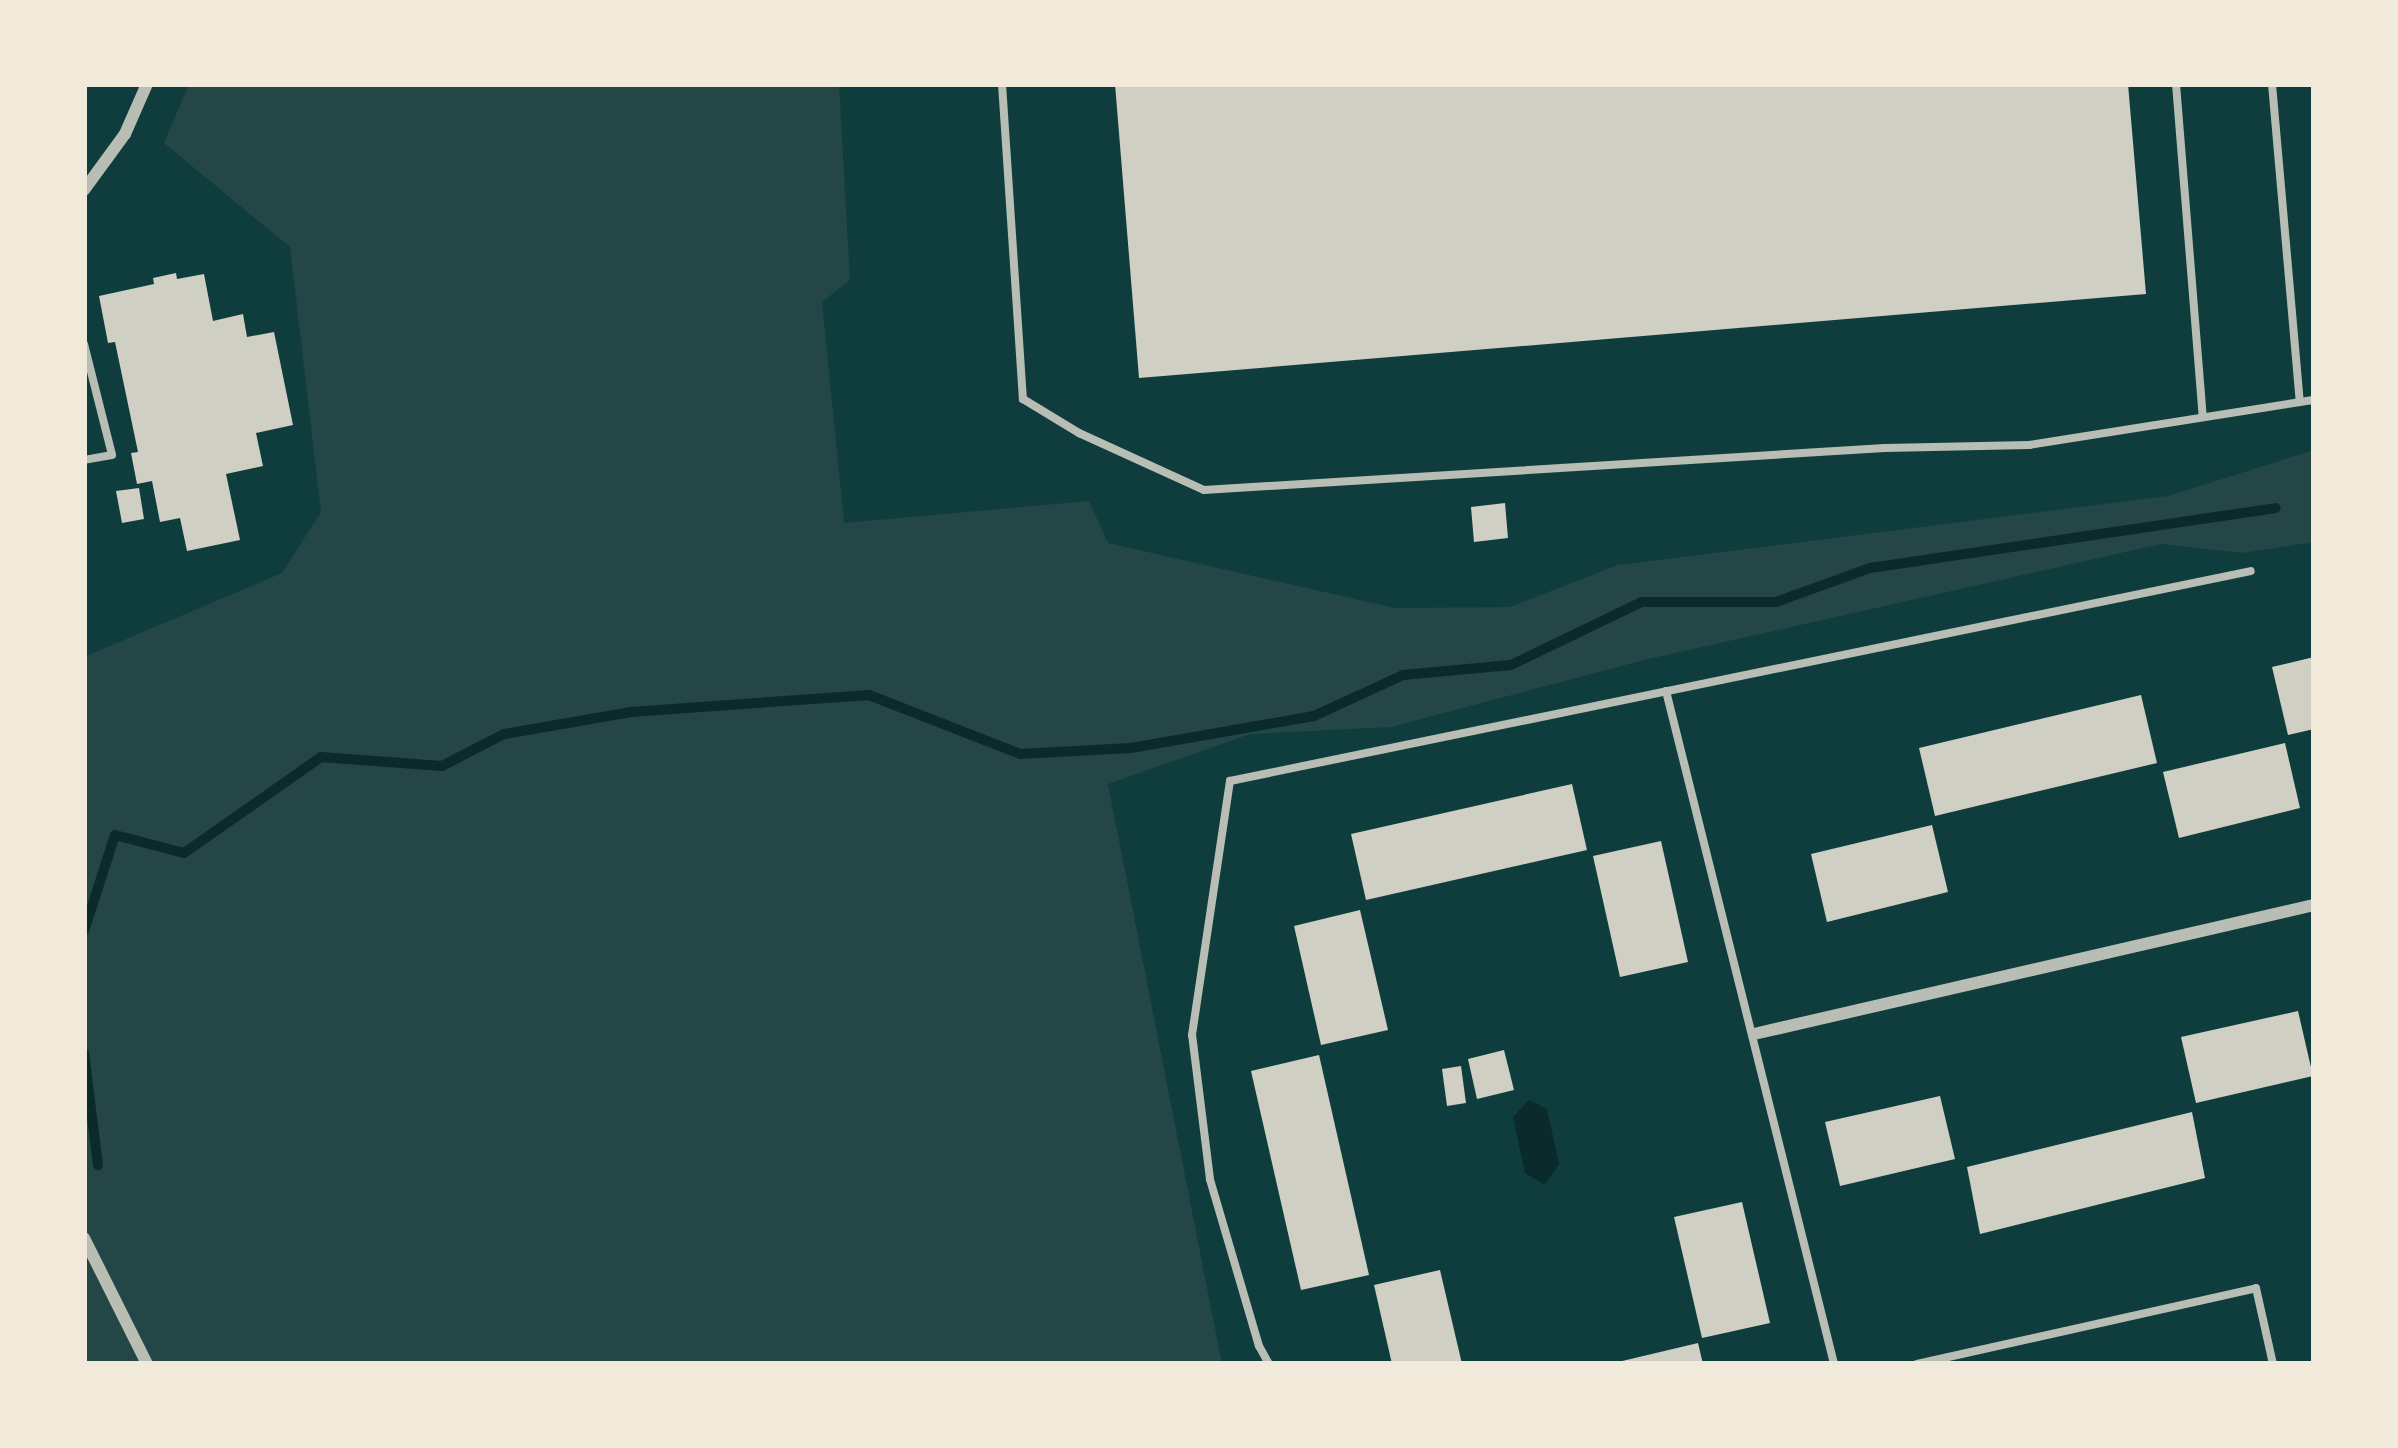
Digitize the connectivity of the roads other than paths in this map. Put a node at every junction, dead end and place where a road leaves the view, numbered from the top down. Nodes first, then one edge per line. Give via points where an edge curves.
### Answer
1 (147, 84) edge
2 (1003, 84) edge
3 (2176, 84) edge
4 (2272, 84) edge
5 (84, 190) edge
6 (84, 344) edge
7 (2314, 400) edge
8 (2300, 402) junction
9 (2203, 418) junction
10 (84, 460) edge
11 (2252, 571) dead end
12 (1666, 692) junction
13 (2314, 905) edge
14 (1754, 1034) junction
15 (84, 1238) edge
16 (147, 1364) edge
17 (1269, 1364) edge
18 (1834, 1364) edge
19 (1917, 1364) edge
20 (2273, 1364) edge

1 - 5 street
2 - 9 lane via 1023,399 1204,490 2029,445
3 - 9 lane
4 - 8 lane
6 - 10 lane via 112,454
7 - 8 lane
8 - 9 lane
11 - 12 lane
12 - 14 lane
12 - 17 lane via 1230,781 1192,1036 1210,1179
13 - 14 street
14 - 18 lane
15 - 16 street
19 - 20 lane via 2256,1288

